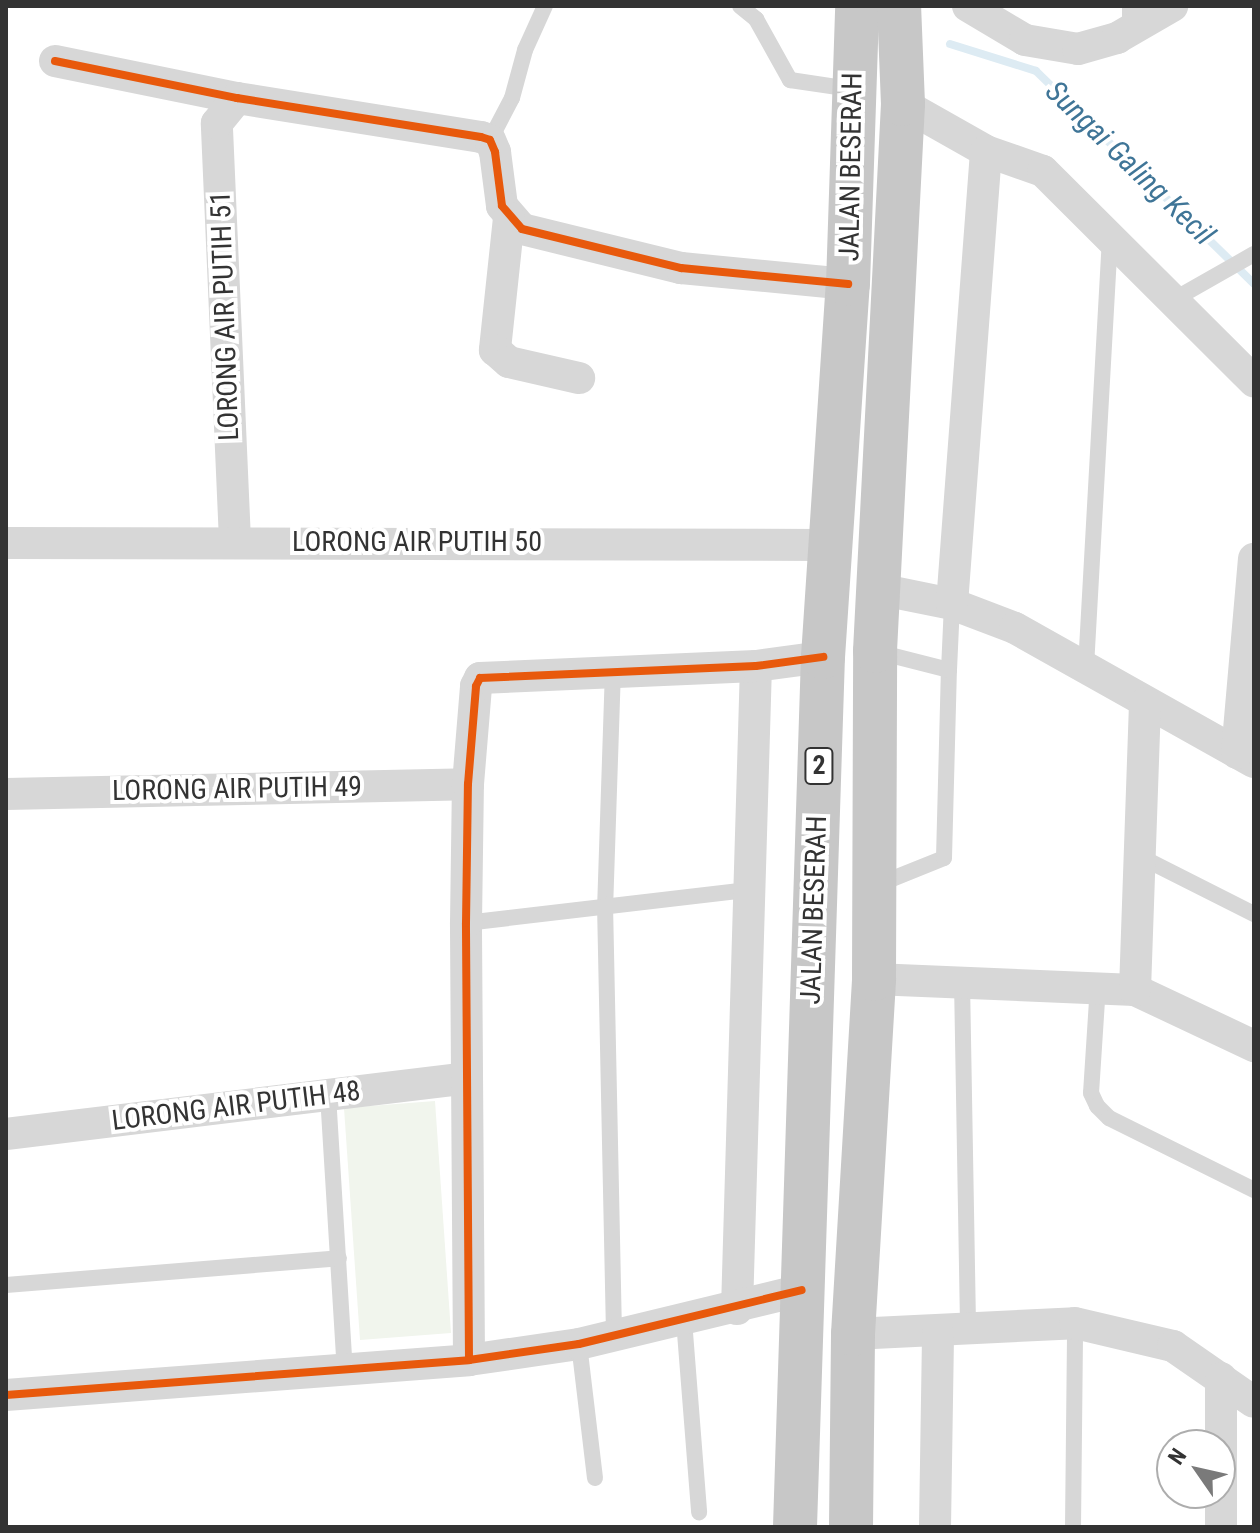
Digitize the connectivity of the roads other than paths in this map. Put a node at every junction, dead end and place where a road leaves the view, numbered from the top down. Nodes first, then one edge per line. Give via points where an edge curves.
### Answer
1 (545, 6) edge
2 (740, 6) edge
3 (857, 6) edge
4 (899, 6) edge
5 (1172, 6) edge
6 (979, 8) edge
7 (1130, 18) edge
8 (55, 61) dead end
9 (851, 89) junction
10 (237, 98) junction
11 (903, 104) junction
12 (490, 140) junction
13 (986, 151) junction
14 (509, 218) junction
15 (1110, 238) junction
16 (1252, 254) edge
17 (848, 284) junction
18 (1173, 300) junction
19 (579, 378) dead end
20 (1254, 381) edge
21 (235, 541) junction
22 (6, 543) edge
23 (828, 545) junction
24 (1254, 559) edge
25 (878, 589) junction
26 (952, 604) junction
27 (875, 651) junction
28 (823, 657) junction
29 (756, 666) junction
30 (1086, 667) junction
31 (613, 669) junction
32 (949, 670) junction
33 (1145, 703) junction
34 (1246, 757) edge
35 (468, 784) junction
36 (6, 794) edge
37 (1139, 856) junction
38 (876, 886) junction
39 (748, 890) junction
40 (605, 904) junction
41 (1254, 914) edge
42 (466, 923) junction
43 (874, 979) junction
44 (962, 981) junction
45 (1098, 985) junction
46 (1135, 990) junction
47 (1254, 1046) edge
48 (467, 1078) junction
49 (328, 1095) junction
50 (6, 1134) edge
51 (1254, 1190) edge
52 (339, 1258) junction
53 (6, 1285) edge
54 (802, 1290) junction
55 (737, 1309) junction
56 (684, 1320) junction
57 (1075, 1323) junction
58 (953, 1332) junction
59 (614, 1334) junction
60 (853, 1334) junction
61 (579, 1344) junction
62 (469, 1360) junction
63 (345, 1372) junction
64 (1244, 1389) edge
65 (6, 1395) edge
66 (595, 1478) dead end
67 (699, 1512) dead end
68 (795, 1527) edge
69 (851, 1527) edge
70 (935, 1527) edge
71 (1073, 1527) edge
72 (1221, 1527) edge

1 - 12 lane via 512,98
2 - 9 lane via 756,19 790,80
3 - 9 highway, JALAN BESERAH / 2
4 - 11 highway, JALAN BESERAH / 2
5 - 7 street
6 - 7 street via 1041,45 1093,47
8 - 10 street
9 - 17 highway, JALAN BESERAH / 2
10 - 12 street
10 - 21 street, LORONG AIR PUTIH 51 via 217,123
11 - 13 street
11 - 25 highway, JALAN BESERAH / 2
12 - 14 street
13 - 15 street via 1043,171
13 - 26 street
14 - 17 street via 522,229 681,268
14 - 19 street via 495,350 509,362
15 - 18 street
15 - 30 lane
16 - 18 lane
17 - 23 highway, JALAN BESERAH / 2
18 - 20 street
21 - 22 street, LORONG AIR PUTIH 50
21 - 23 street, LORONG AIR PUTIH 50
23 - 28 highway, JALAN BESERAH / 2
24 - 34 street
25 - 26 street
25 - 27 highway, JALAN BESERAH / 2
26 - 30 street via 1015,628
26 - 32 lane
27 - 32 lane
27 - 38 highway, JALAN BESERAH / 2
28 - 29 street
28 - 54 highway, JALAN BESERAH / 2
29 - 31 street
29 - 39 street
30 - 33 street
31 - 35 street via 480,678
31 - 40 lane
32 - 38 lane via 944,858
33 - 34 street
33 - 37 street
35 - 36 street, LORONG AIR PUTIH 49
35 - 42 street
37 - 41 lane
37 - 46 street
38 - 43 highway, JALAN BESERAH / 2
39 - 40 lane
39 - 55 street
40 - 42 lane
40 - 59 lane
42 - 48 street
43 - 44 street
43 - 60 highway, JALAN BESERAH / 2
44 - 45 street
44 - 58 lane
45 - 46 street
45 - 51 lane via 1091,1093 1097,1106 1109,1118
46 - 47 street
48 - 49 street, LORONG AIR PUTIH 48
48 - 62 street
49 - 50 street, LORONG AIR PUTIH 48
49 - 52 lane
52 - 53 lane
52 - 63 lane
54 - 55 street
54 - 68 highway, JALAN BESERAH / 2
55 - 56 street
56 - 59 street
56 - 67 lane
57 - 58 street
57 - 64 street via 1173,1346
57 - 71 lane
58 - 60 street
58 - 70 street
59 - 61 street
60 - 69 highway, JALAN BESERAH / 2
61 - 62 street
61 - 66 lane
62 - 63 street
63 - 65 street
64 - 72 street

